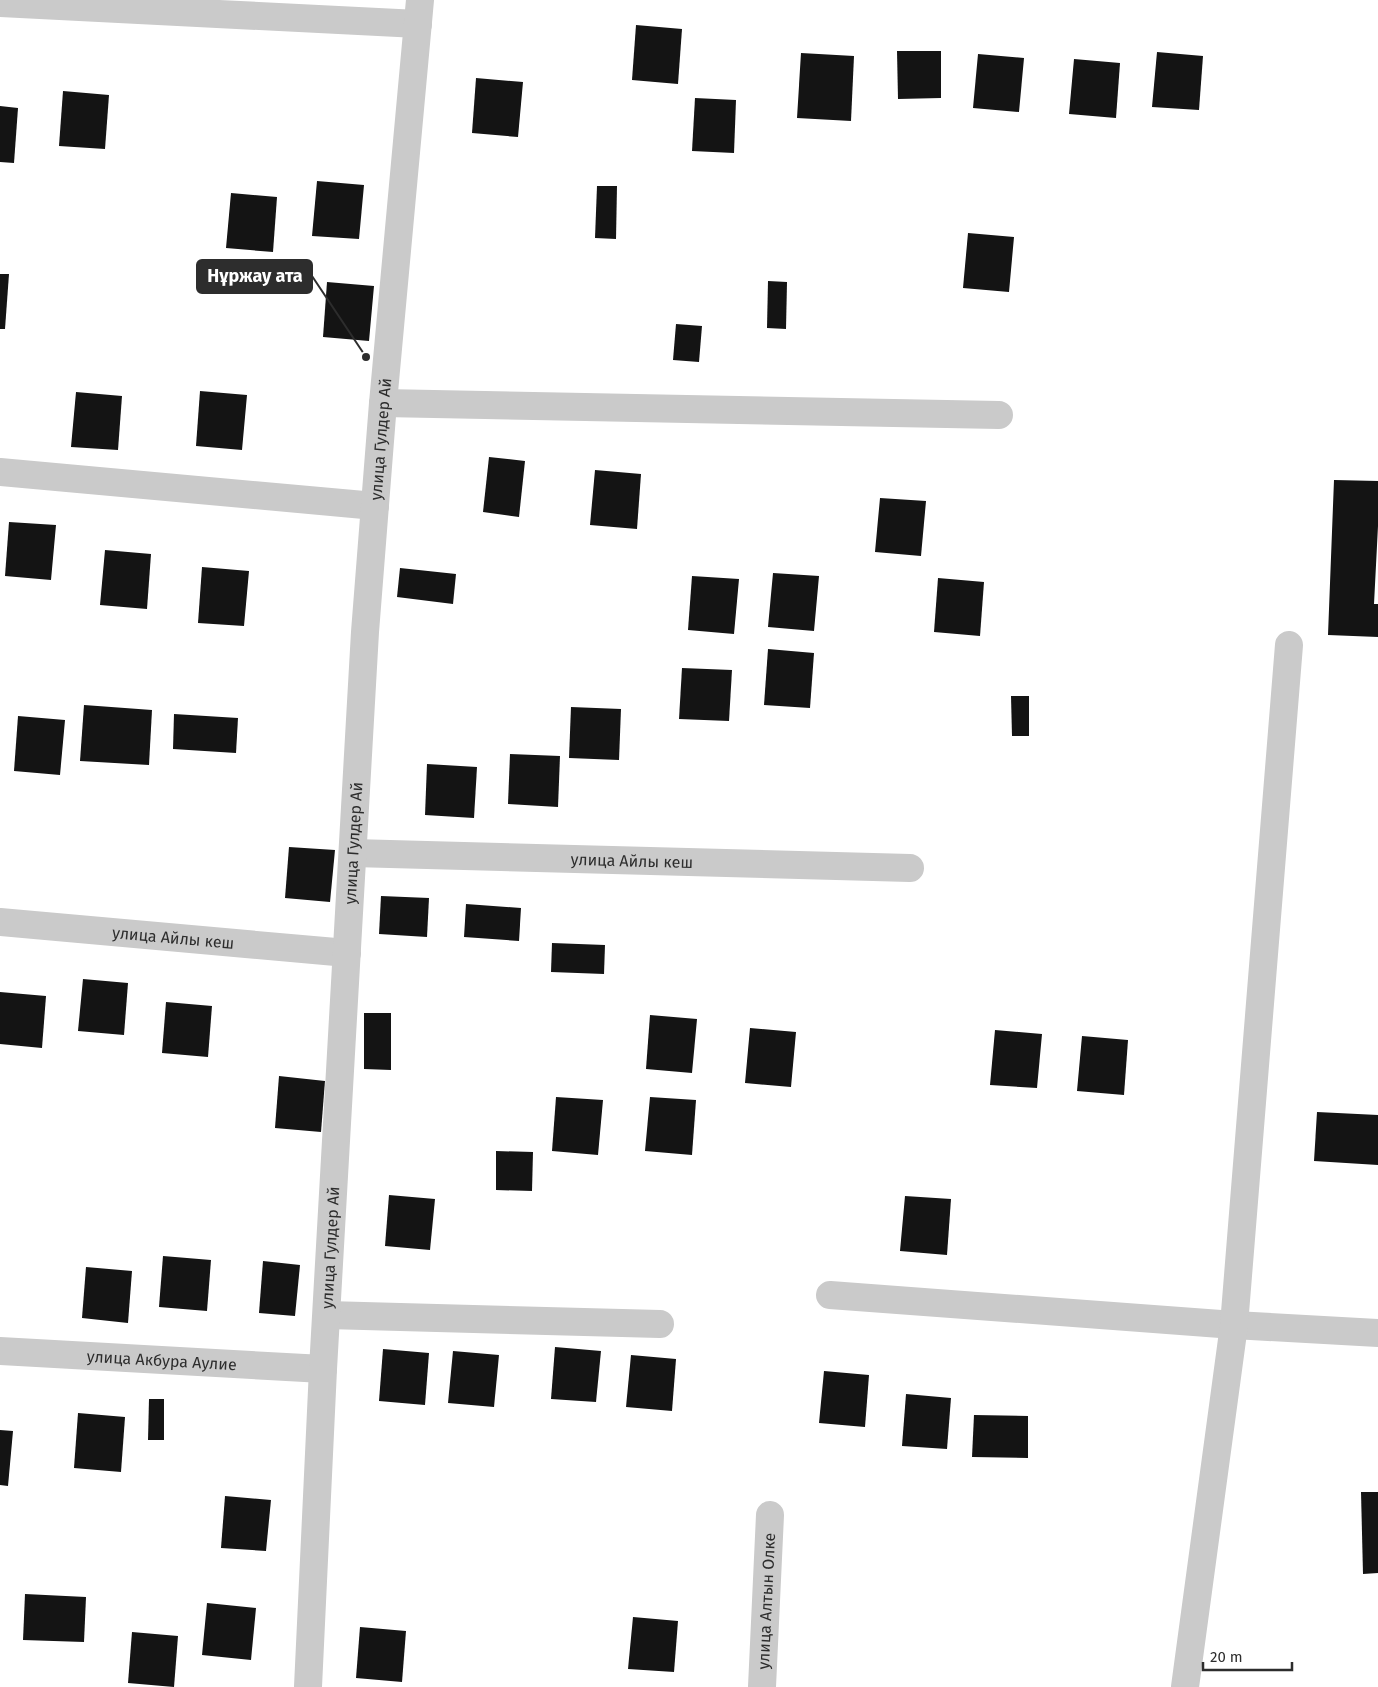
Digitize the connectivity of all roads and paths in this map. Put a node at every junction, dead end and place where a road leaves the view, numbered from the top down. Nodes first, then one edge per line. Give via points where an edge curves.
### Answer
1 (0, 3) edge
2 (419, 12) edge
3 (383, 403) junction
4 (999, 415) dead end
5 (0, 472) edge
6 (375, 506) junction
7 (1289, 645) dead end
8 (352, 852) junction
9 (910, 868) dead end
10 (0, 922) edge
11 (347, 953) junction
12 (830, 1295) dead end
13 (327, 1315) junction
14 (660, 1324) dead end
15 (1234, 1325) junction
16 (1378, 1334) edge
17 (0, 1351) edge
18 (323, 1369) junction
19 (770, 1515) dead end
20 (308, 1687) edge
21 (762, 1687) edge
22 (1185, 1687) edge

1 - 2 street
2 - 3 street, улица Гулдер Ай
3 - 4 street
3 - 6 street, улица Гулдер Ай
5 - 6 street
6 - 8 street, улица Гулдер Ай via 364,632
7 - 15 street
8 - 9 street, улица Айлы кеш
8 - 11 street, улица Гулдер Ай
10 - 11 street, улица Айлы кеш
11 - 13 street, улица Гулдер Ай
12 - 15 street
13 - 14 street
13 - 18 street, улица Гулдер Ай
15 - 16 street
15 - 22 street
17 - 18 street, улица Акбура Аулие
18 - 20 street, улица Гулдер Ай
19 - 21 street, улица Алтын Олке

